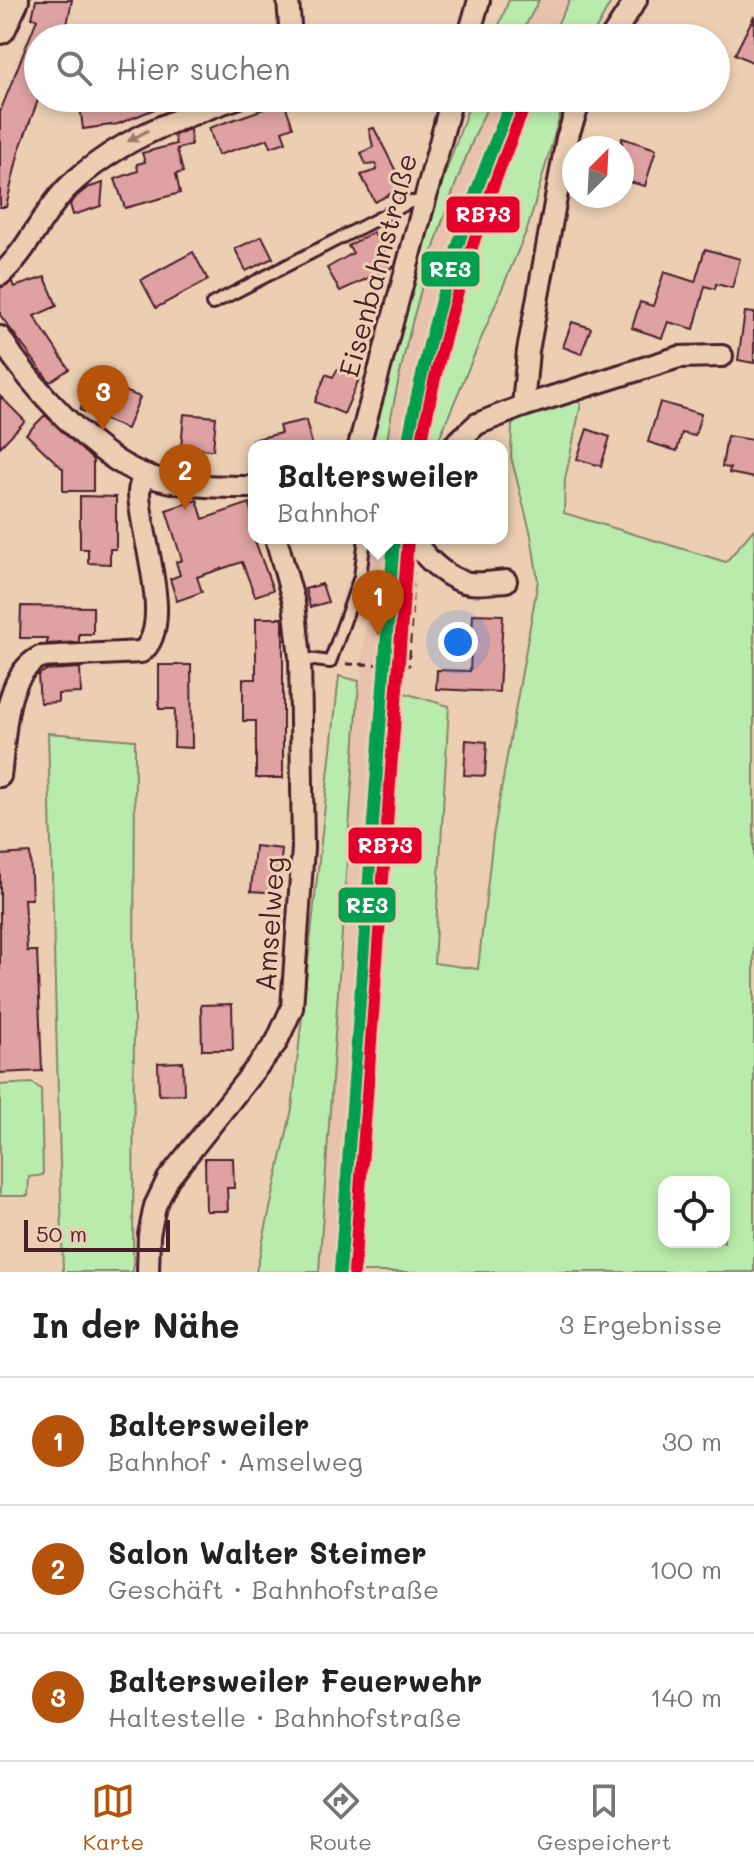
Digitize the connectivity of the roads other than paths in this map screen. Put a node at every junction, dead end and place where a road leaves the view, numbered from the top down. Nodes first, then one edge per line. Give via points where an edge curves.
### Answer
1 (13, 0) edge
2 (288, 0) edge
3 (479, 0) edge
4 (636, 0) edge
5 (290, 24) edge
6 (472, 24) edge
7 (620, 24) edge
8 (0, 28) edge
9 (197, 112) edge
10 (448, 112) edge
11 (576, 112) edge
12 (424, 202) junction
13 (0, 275) edge
14 (212, 304) dead end
15 (0, 337) edge
16 (722, 356) dead end
17 (523, 406) junction
18 (361, 440) edge
19 (460, 440) edge
20 (143, 475) junction
21 (248, 487) edge
22 (278, 544) edge
23 (364, 544) edge
24 (419, 544) edge
25 (506, 581) dead end
26 (300, 658) junction
27 (0, 776) edge
28 (148, 1272) edge

1 - 8 main road
2 - 5 street
3 - 6 street
4 - 7 street
9 -> 13 street via 116,148 68,187
10 - 12 street, Eisenbahnstraße
11 - 17 street via 528,351
12 - 14 lane via 410,202
12 - 18 street, Eisenbahnstraße
15 - 20 street via 45,400
16 - 17 street via 679,357
17 - 19 street via 477,424
20 - 21 street via 211,488
20 - 27 street via 139,493 156,626 151,645 141,652 40,657 26,665 14,689
22 - 26 street, Amselweg via 294,603
23 - 26 lane via 360,577 330,662
24 - 25 street via 460,581
26 - 28 street, Amselweg via 303,848 292,1008 276,1043 168,1179 155,1206

